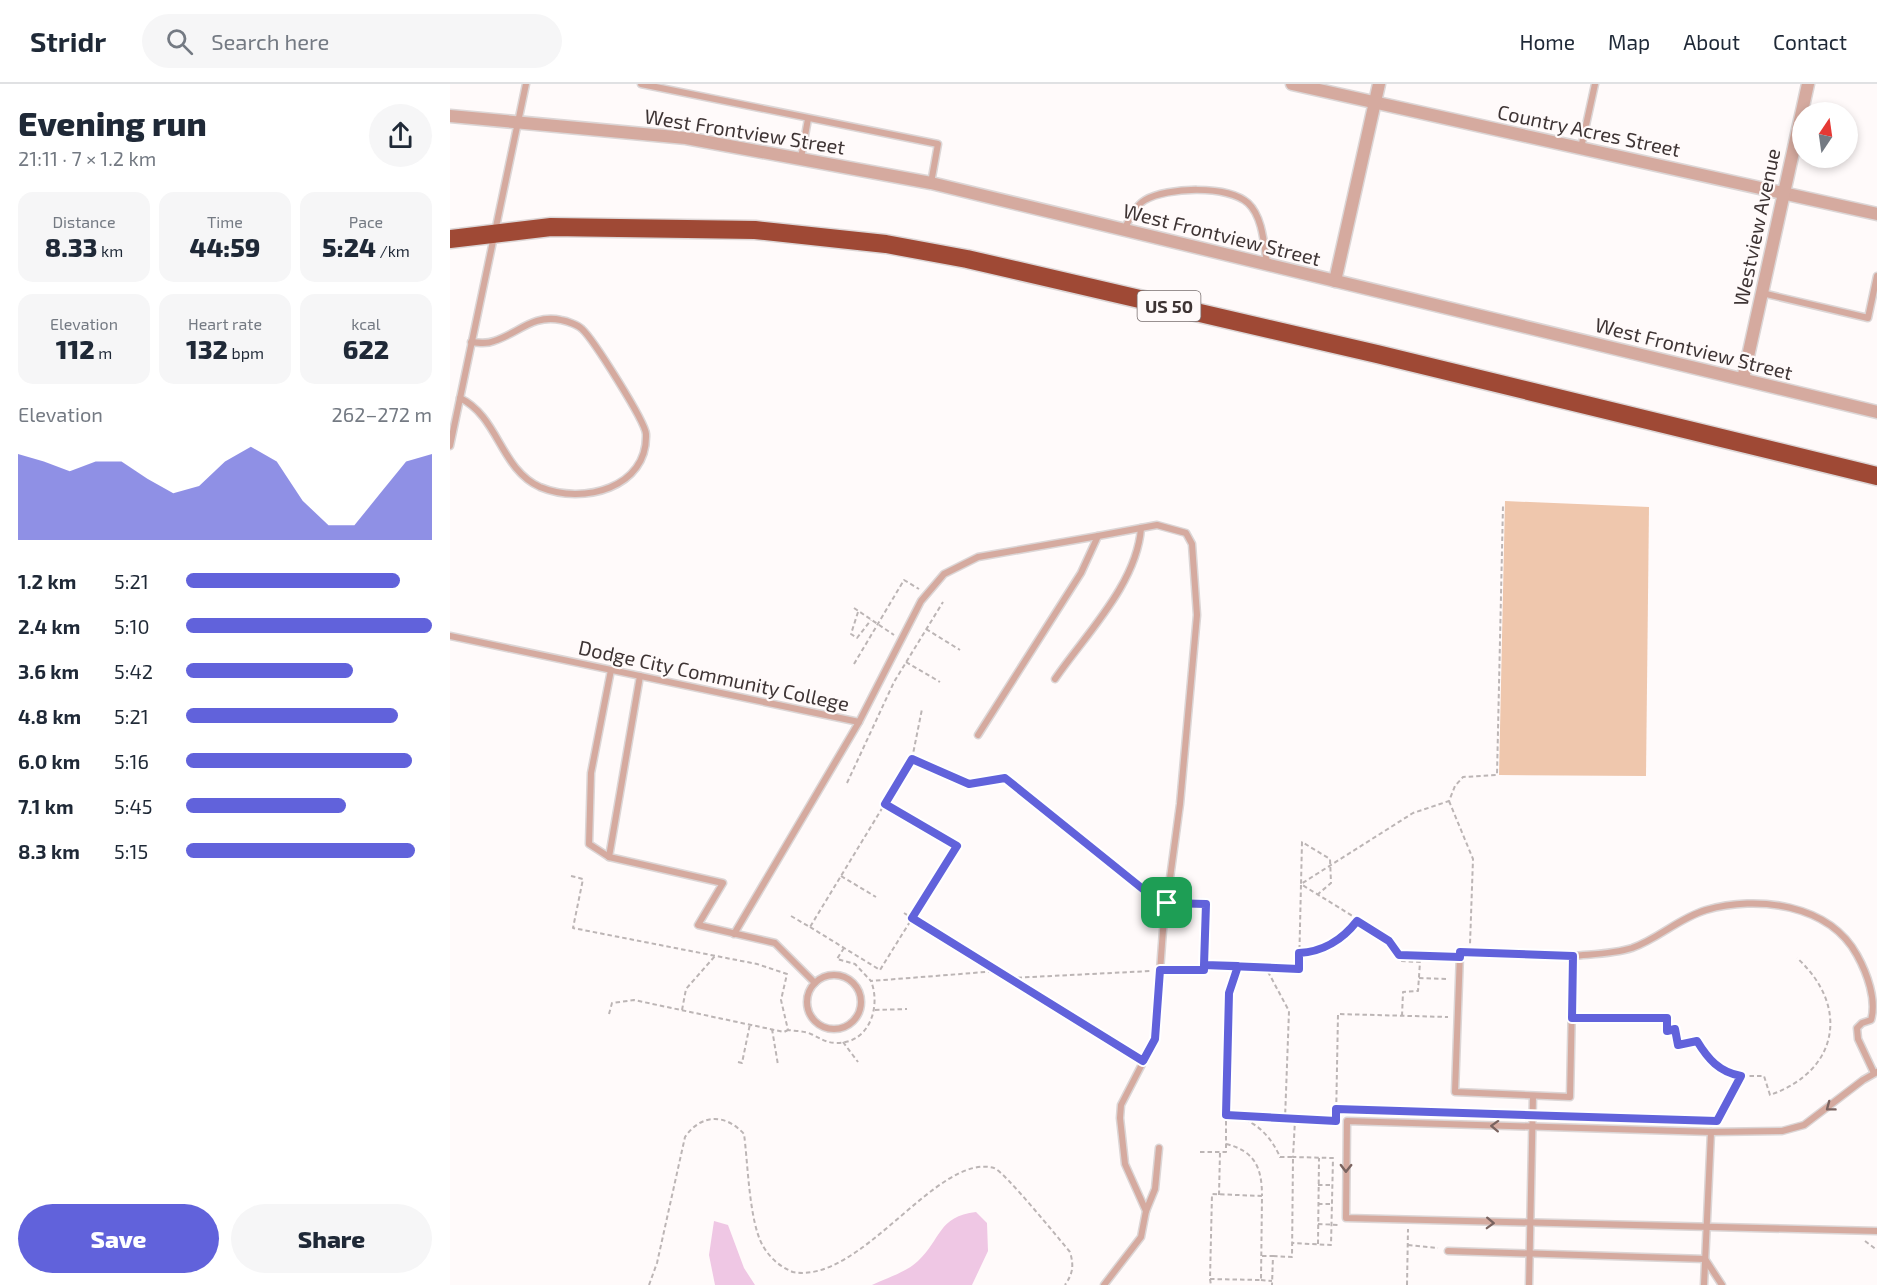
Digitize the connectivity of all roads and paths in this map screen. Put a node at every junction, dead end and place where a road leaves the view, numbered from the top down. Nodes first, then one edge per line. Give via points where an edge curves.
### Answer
1 (526, 84) edge
2 (641, 84) edge
3 (1292, 84) edge
4 (1379, 84) edge
5 (1595, 84) edge
6 (1808, 84) edge
7 (1375, 103) junction
8 (450, 116) edge
9 (808, 118) junction
10 (518, 122) junction
11 (1581, 148) junction
12 (801, 158) junction
13 (931, 183) junction
14 (1784, 192) junction
15 (1877, 214) edge
16 (1124, 231) junction
17 (495, 232) junction
18 (450, 239) edge
19 (1268, 265) junction
20 (1877, 276) edge
21 (1335, 281) junction
22 (1762, 293) junction
23 (471, 342) junction
24 (1743, 379) junction
25 (460, 398) junction
26 (1877, 412) edge
27 (450, 446) edge
28 (1877, 476) edge
29 (1503, 505) dead end
30 (1141, 528) junction
31 (1098, 536) junction
32 (927, 594) junction
33 (943, 602) dead end
34 (854, 608) dead end
35 (858, 612) junction
36 (871, 620) junction
37 (878, 624) junction
38 (926, 629) junction
39 (450, 636) edge
40 (900, 640) junction
41 (960, 650) dead end
42 (906, 662) junction
43 (854, 664) dead end
44 (610, 670) junction
45 (640, 676) junction
46 (1055, 679) dead end
47 (940, 682) dead end
48 (922, 709) dead end
49 (859, 722) junction
50 (978, 735) dead end
51 (912, 759) junction
52 (846, 783) dead end
53 (1449, 801) junction
54 (885, 804) junction
55 (609, 857) junction
56 (1332, 865) junction
57 (571, 876) dead end
58 (841, 876) junction
59 (1301, 884) junction
60 (1317, 895) junction
61 (876, 897) dead end
62 (1167, 903) junction
63 (904, 913) dead end
64 (791, 916) dead end
65 (912, 918) junction
66 (1357, 921) junction
67 (810, 927) junction
68 (734, 934) junction
69 (844, 948) junction
70 (1299, 953) junction
71 (1470, 953) junction
72 (1399, 955) junction
73 (715, 956) junction
74 (857, 956) junction
75 (1573, 956) junction
76 (1460, 957) junction
77 (1797, 958) dead end
78 (853, 963) junction
79 (1204, 965) junction
80 (1238, 966) junction
81 (1266, 968) junction
82 (880, 970) junction
83 (1160, 970) junction
84 (998, 971) junction
85 (1010, 978) junction
86 (1419, 978) junction
87 (1459, 979) junction
88 (880, 980) junction
89 (871, 981) junction
90 (815, 983) junction
91 (907, 1009) dead end
92 (682, 1010) junction
93 (875, 1010) junction
94 (609, 1014) dead end
95 (1402, 1016) junction
96 (1458, 1018) junction
97 (1572, 1018) junction
98 (750, 1024) junction
99 (771, 1029) junction
100 (788, 1030) junction
101 (843, 1042) junction
102 (1143, 1061) junction
103 (738, 1062) dead end
104 (858, 1062) dead end
105 (778, 1065) dead end
106 (1876, 1073) edge
107 (1741, 1076) junction
108 (1533, 1096) junction
109 (1336, 1109) junction
110 (1226, 1115) junction
111 (1533, 1115) junction
112 (1239, 1116) junction
113 (1613, 1118) dead end
114 (1285, 1119) junction
115 (1294, 1119) junction
116 (1705, 1121) dead end
117 (1532, 1127) junction
118 (1711, 1132) junction
119 (1226, 1144) junction
120 (1159, 1148) dead end
121 (1200, 1152) dead end
122 (1220, 1152) junction
123 (1293, 1157) junction
124 (1319, 1158) junction
125 (1318, 1185) junction
126 (1333, 1185) junction
127 (1219, 1195) junction
128 (1262, 1196) junction
129 (924, 1204) dead end
130 (1318, 1204) junction
131 (1332, 1204) junction
132 (1146, 1211) junction
133 (1530, 1224) junction
134 (1408, 1226) dead end
135 (1708, 1229) junction
136 (1877, 1232) edge
137 (1292, 1243) junction
138 (1318, 1244) junction
139 (1408, 1245) junction
140 (1448, 1251) joint
141 (1529, 1253) junction
142 (1261, 1256) junction
143 (1272, 1256) junction
144 (1705, 1259) junction
145 (810, 1276) dead end
146 (1210, 1279) junction
147 (1260, 1280) junction
148 (1272, 1281) junction
149 (649, 1285) edge
150 (1065, 1285) edge
151 (1104, 1285) edge
152 (1210, 1285) edge
153 (1272, 1285) edge
154 (1407, 1285) edge
155 (1529, 1285) edge
156 (1704, 1285) edge
157 (1722, 1285) edge

1 - 10 lane
2 - 9 lane
3 - 7 street, Country Acres Street
4 - 7 street
5 - 11 lane
6 - 14 street, Westview Avenue
7 - 11 street, Country Acres Street
7 - 21 street
8 - 10 street, West Frontview Street
9 - 12 lane
9 - 13 lane via 938,144
10 - 12 street, West Frontview Street via 686,138
10 - 17 lane
11 - 14 street, Country Acres Street
12 - 13 street, West Frontview Street
13 - 16 street, West Frontview Street
14 - 15 street, Country Acres Street
14 - 22 street, Westview Avenue
16 - 19 street, West Frontview Street
16 - 19 lane via 1144,200 1175,189 1229,195 1248,203 1260,225
17 - 18 highway, US 50
17 - 23 lane
17 - 28 highway, US 50 via 551,227 755,230 886,244 1377,354
19 - 21 street, West Frontview Street
20 - 22 lane via 1868,318
21 - 24 street, West Frontview Street
22 - 24 street, Westview Avenue
23 - 25 lane
23 - 25 lane via 495,341 544,318 564,320 582,329 635,408 646,432 644,457 633,474 606,491 578,494 540,487 512,465 493,427 473,405
24 - 26 street, West Frontview Street
25 - 27 lane
29 - 53 path via 1497,775 1463,777
30 - 31 lane, Dodge City Community College
30 - 46 lane via 1134,563
30 - 62 lane, Dodge City Community College via 1157,525 1186,533 1192,544 1197,615
31 - 32 lane, Dodge City Community College via 978,557 944,574
31 - 50 lane via 1081,573
32 - 37 path via 904,580
32 - 40 lane, Dodge City Community College
33 - 38 path
34 - 35 path
35 - 36 path
35 - 36 path via 851,634 857,638
36 - 37 path
37 - 40 path
37 - 43 path
38 - 41 path
38 - 42 path
39 - 44 lane, Dodge City Community College
40 - 49 lane, Dodge City Community College
42 - 47 path
42 - 52 path
44 - 45 lane, Dodge City Community College
44 - 55 lane via 591,773 589,844
45 - 49 lane, Dodge City Community College
45 - 55 lane
48 - 51 path
49 - 68 lane
51 - 54 path
51 - 62 path via 969,784 1005,778 1159,902
53 - 56 path via 1413,813
53 - 71 path via 1473,859
54 - 58 path
54 - 65 path via 957,846
55 - 68 lane via 723,883 698,925
56 - 59 path
56 - 59 path via 1327,855 1302,842
56 - 60 path via 1331,883
57 - 73 path via 583,879 573,928
58 - 61 path
58 - 67 path
59 - 60 path
59 - 70 path
60 - 66 path
62 - 79 path via 1206,904
62 - 83 lane, Dodge City Community College
63 - 65 path
64 - 67 path
65 - 82 path
65 - 84 path
66 - 70 path via 1330,944 1310,953
66 - 72 path via 1389,941
67 - 69 path
68 - 90 lane via 775,943
69 - 74 path
69 - 78 path via 837,959
70 - 81 path via 1299,969
71 - 75 lane
71 - 76 lane via 1460,952
72 - 76 path
72 - 86 path via 1399,961 1420,962
73 - 92 path via 686,989
73 - 100 path via 787,974 781,1000
74 - 78 path
74 - 82 path
75 - 97 lane
75 - 106 lane via 1634,947 1705,910 1754,904 1799,910 1839,933 1862,965 1875,1011 1871,1020 1857,1028 1858,1039
76 - 87 lane
77 - 107 path via 1824,990 1829,1006 1830,1023 1823,1054 1801,1081 1770,1095 1764,1076
78 - 89 path
79 - 80 path
79 - 83 path via 1204,970
80 - 81 path
80 - 110 path via 1229,993
81 - 114 path via 1289,1011
82 - 88 path
83 - 85 path
83 - 102 lane, Dodge City Community College via 1155,1039
84 - 85 path
84 - 88 path
85 - 102 path
86 - 87 path
86 - 95 path via 1418,991 1403,992
87 - 96 lane
88 - 89 path
89 - 93 path
90 - 90 lane via 807,1000 811,1017 817,1024 834,1029 850,1024 860,1010 859,993 854,986 848,980 831,976
91 - 93 path
92 - 94 path via 634,1000 612,1003
92 - 98 path
93 - 101 path via 863,1032
95 - 96 path
95 - 109 path via 1338,1014
96 - 108 lane via 1455,1092
97 - 107 path via 1667,1018 1667,1031 1675,1029 1678,1045 1697,1041 1715,1065
97 - 108 lane via 1570,1097
98 - 99 path
98 - 103 path via 742,1063
99 - 100 path
99 - 105 path
100 - 101 path via 827,1042
101 - 104 path
102 - 132 lane, Dodge City Community College via 1121,1105 1120,1135 1125,1164
106 -> 118 lane via 1804,1125 1782,1131
107 - 116 path via 1717,1121
108 - 111 lane
109 - 111 path
109 - 115 path via 1336,1121
110 - 112 path
110 - 119 path
111 - 113 path
111 - 117 lane
112 - 114 path
112 - 123 path via 1265,1134 1280,1157
114 - 115 path
115 - 123 path
117 - 118 lane
117 - 133 lane
117 -> 133 lane via 1347,1121 1346,1218
118 - 135 lane
119 - 122 path via 1226,1152
119 - 128 path via 1256,1160
120 - 132 lane via 1155,1189
121 - 122 path
122 - 127 path
123 - 124 path
123 - 137 path
124 - 125 path
124 - 126 path via 1333,1158
125 - 126 path
125 - 130 path
126 - 131 path
127 - 128 path
127 - 146 path via 1212,1194
128 - 142 path
129 - 150 path via 964,1173 980,1167 995,1168 1070,1252 1073,1265
130 - 131 path
130 - 138 path
131 - 138 path via 1331,1245
132 - 151 lane via 1141,1237
133 - 135 lane
133 - 141 lane
134 - 139 path
135 - 136 lane
135 - 144 lane
137 - 138 path
137 - 143 path via 1292,1257
139 - 140 path
139 - 154 path
140 - 141 lane
141 - 144 lane
141 - 155 lane
142 - 143 path
142 - 147 path
143 - 148 path
144 - 156 lane
144 - 157 lane
145 - 149 path via 800,1276 779,1266 762,1246 755,1225 744,1134 736,1125 716,1118 694,1125 685,1137
146 - 147 path
146 - 152 path
147 - 148 path
148 - 153 path

